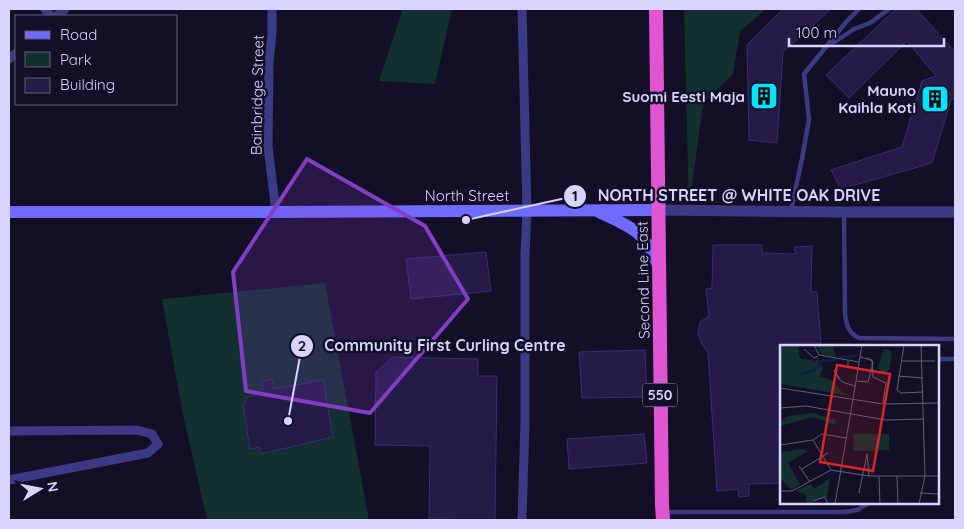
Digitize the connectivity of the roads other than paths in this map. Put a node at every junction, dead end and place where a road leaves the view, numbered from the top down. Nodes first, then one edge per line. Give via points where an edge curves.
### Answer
1 (272, 9) edge
2 (522, 9) edge
3 (656, 9) edge
4 (859, 9) edge
5 (889, 9) edge
6 (825, 48) junction
7 (594, 210) junction
8 (659, 210) junction
9 (527, 211) junction
10 (9, 212) edge
11 (276, 212) junction
12 (791, 212) junction
13 (844, 212) junction
14 (955, 212) edge
15 (659, 269) junction
16 (955, 339) edge
17 (955, 359) edge
18 (939, 360) edge
19 (9, 431) edge
20 (9, 480) edge
21 (867, 504) edge
22 (663, 516) edge
23 (522, 520) edge

1 - 11 street, Bainbridge Street via 268,147
2 - 9 street
3 - 8 highway, Second Line East / 550
4 - 6 lane
5 - 6 lane
6 - 12 lane via 804,74 809,119
7 - 8 main road, North Street
7 - 9 main road, North Street
7 - 15 main road via 638,232 652,250
8 - 12 street, North Street
8 - 15 highway, Second Line East / 550
9 - 11 main road, North Street
9 - 23 street
10 - 11 main road, North Street
12 - 13 street, North Street
13 - 14 street, North Street
13 - 16 lane via 845,313 849,332 859,338
15 - 22 highway, Second Line East / 550
17 - 18 lane
19 - 20 street via 137,430 152,434 158,444 148,453
21 - 22 lane via 845,512

